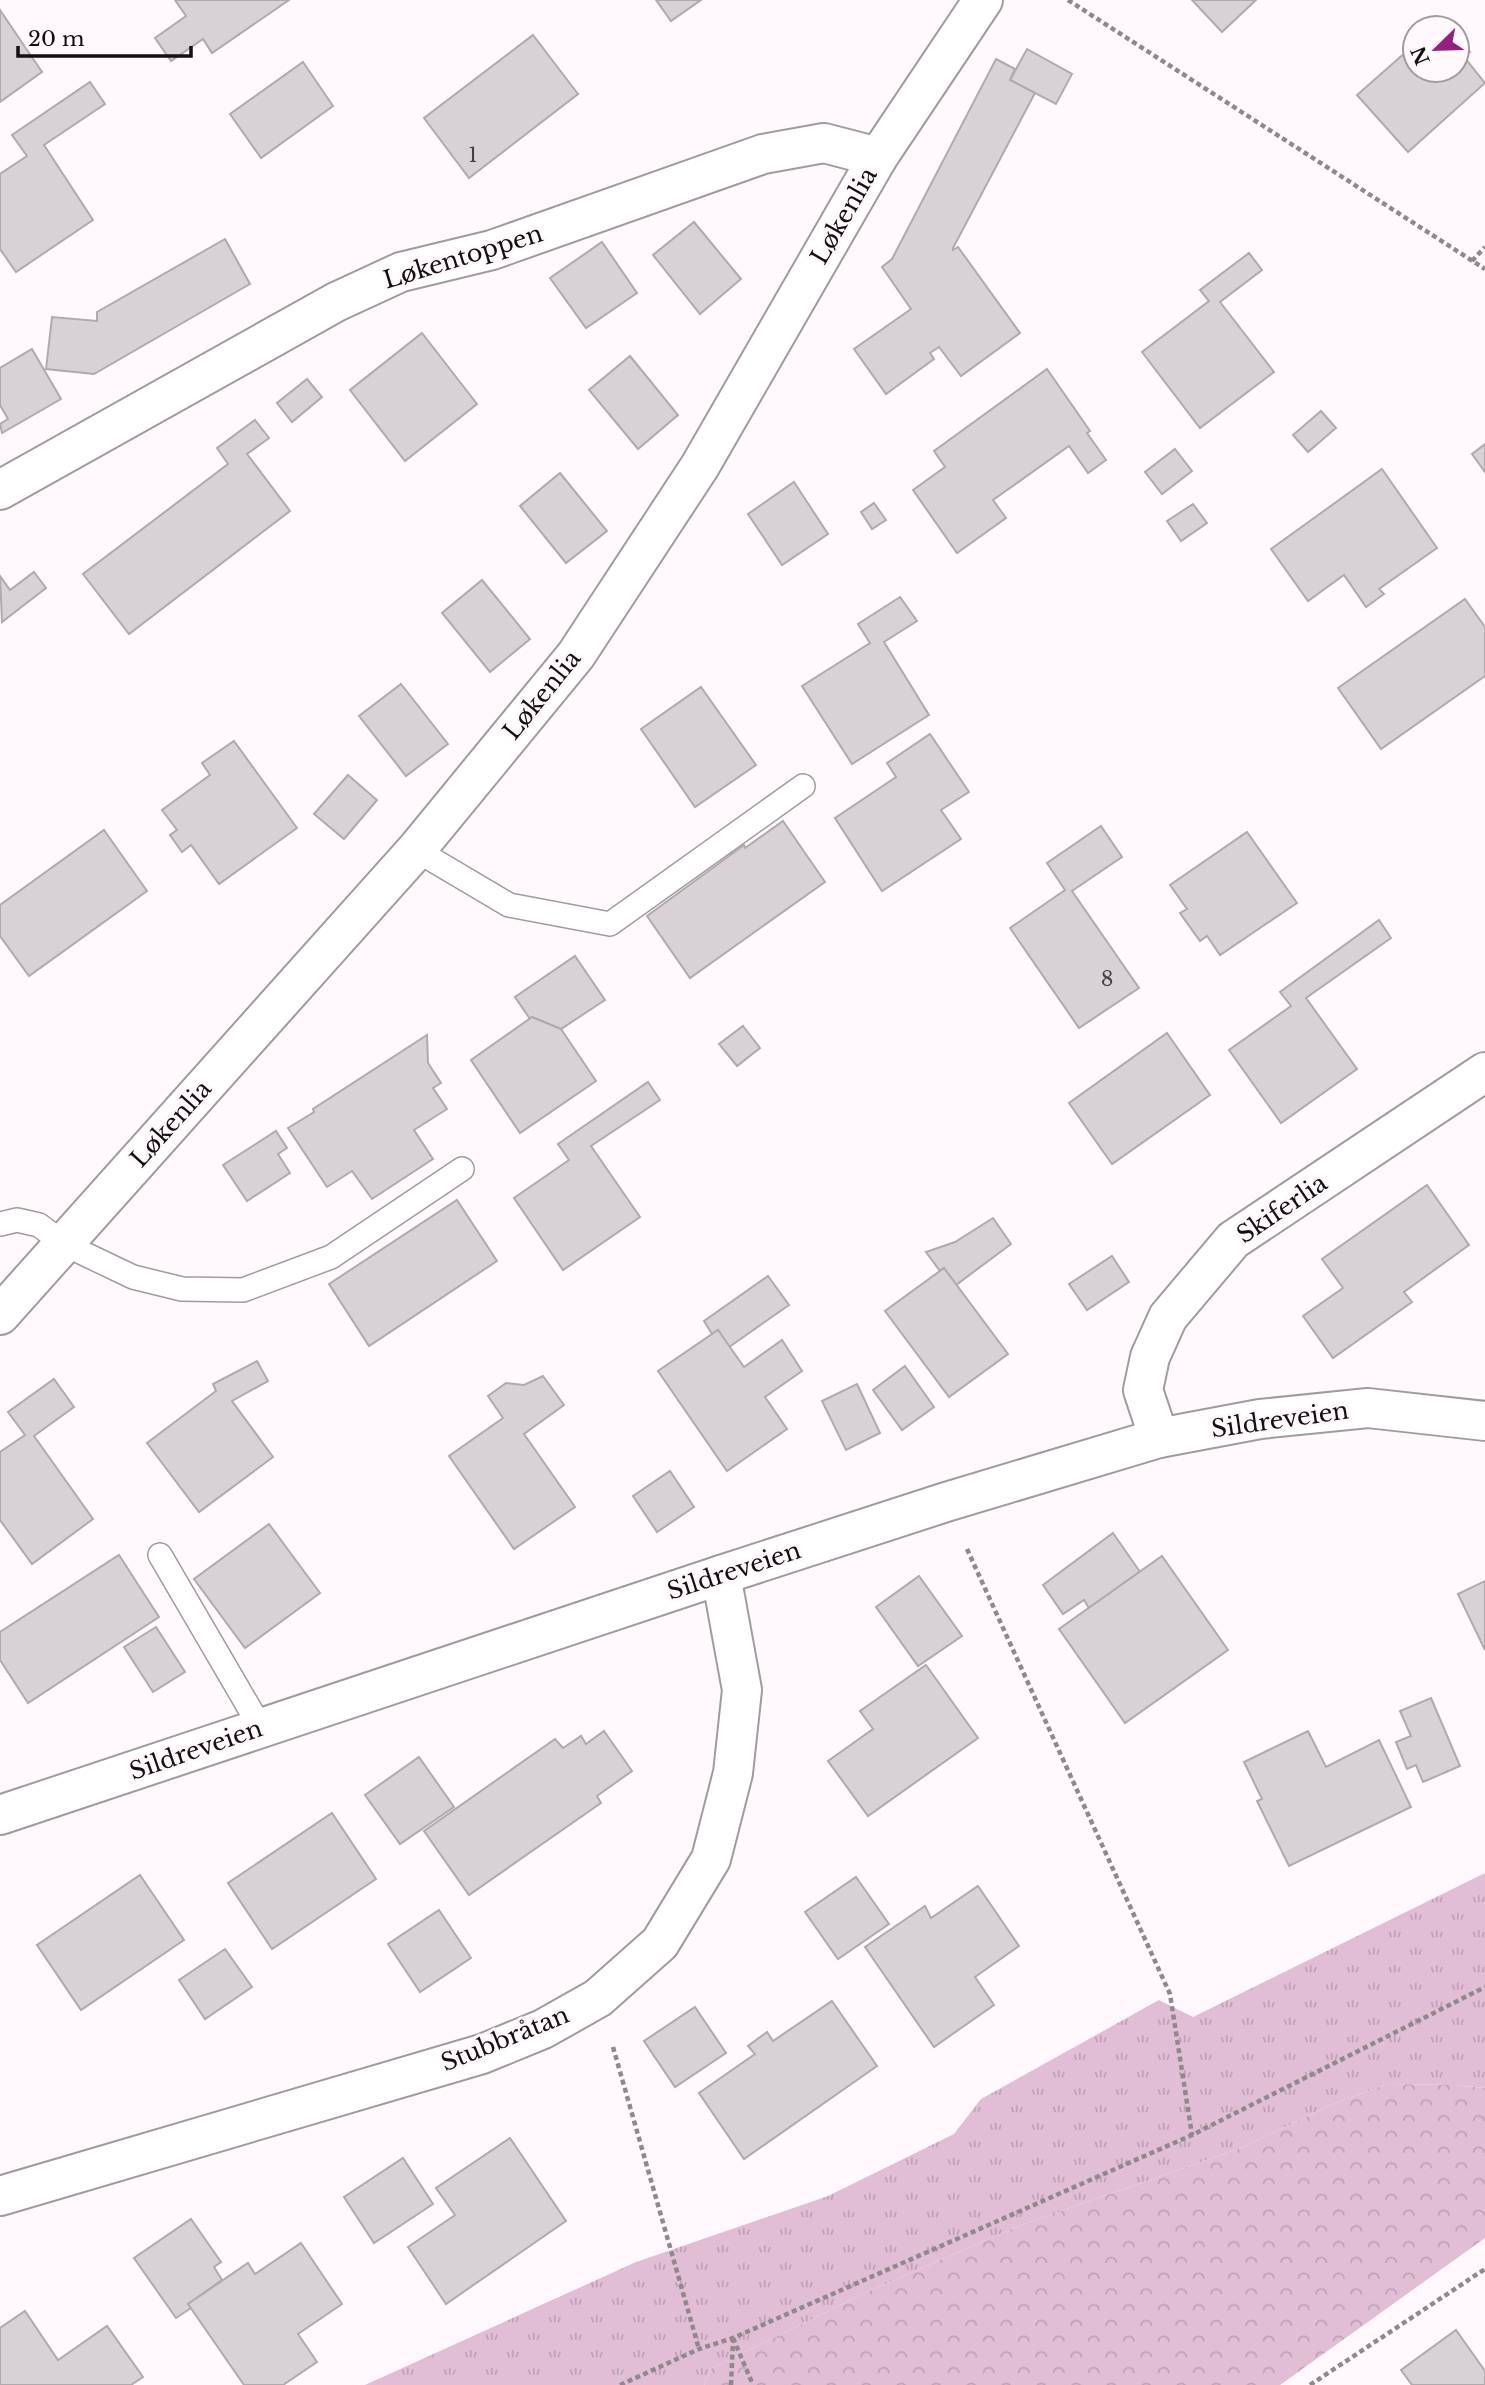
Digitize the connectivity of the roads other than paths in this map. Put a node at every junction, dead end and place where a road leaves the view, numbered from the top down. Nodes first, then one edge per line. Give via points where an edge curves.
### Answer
1 (982, 0) edge
2 (878, 157) junction
3 (0, 490) edge
4 (803, 786) dead end
5 (416, 850) junction
6 (1485, 1072) edge
7 (462, 1169) dead end
8 (0, 1224) edge
9 (64, 1244) junction
10 (0, 1315) edge
11 (1485, 1421) edge
12 (1159, 1438) junction
13 (160, 1555) dead end
14 (721, 1575) junction
15 (261, 1728) junction
16 (0, 1815) edge
17 (0, 2196) edge

1 - 2 street, Løkenlia
2 - 3 street, Løkentoppen via 824,143 762,153 492,250 401,272 336,302
2 - 5 street, Løkenlia via 700,466 576,655
4 - 5 lane via 610,924 509,905
5 - 9 street, Løkenlia
6 - 12 street, Skiferlia via 1233,1240 1168,1317 1150,1357 1143,1390
7 - 9 lane via 331,1257 243,1290 182,1289 133,1277
8 - 9 lane via 17,1220 38,1225
9 - 10 street, Løkenlia
11 - 12 street, Sildreveien via 1368,1408 1260,1419
12 - 14 street, Sildreveien
13 - 15 lane
14 - 15 street, Sildreveien
14 - 17 street, Stubbråtan via 741,1690 733,1773 710,1859 660,1943 598,1998 543,2029 482,2054
15 - 16 street, Sildreveien

